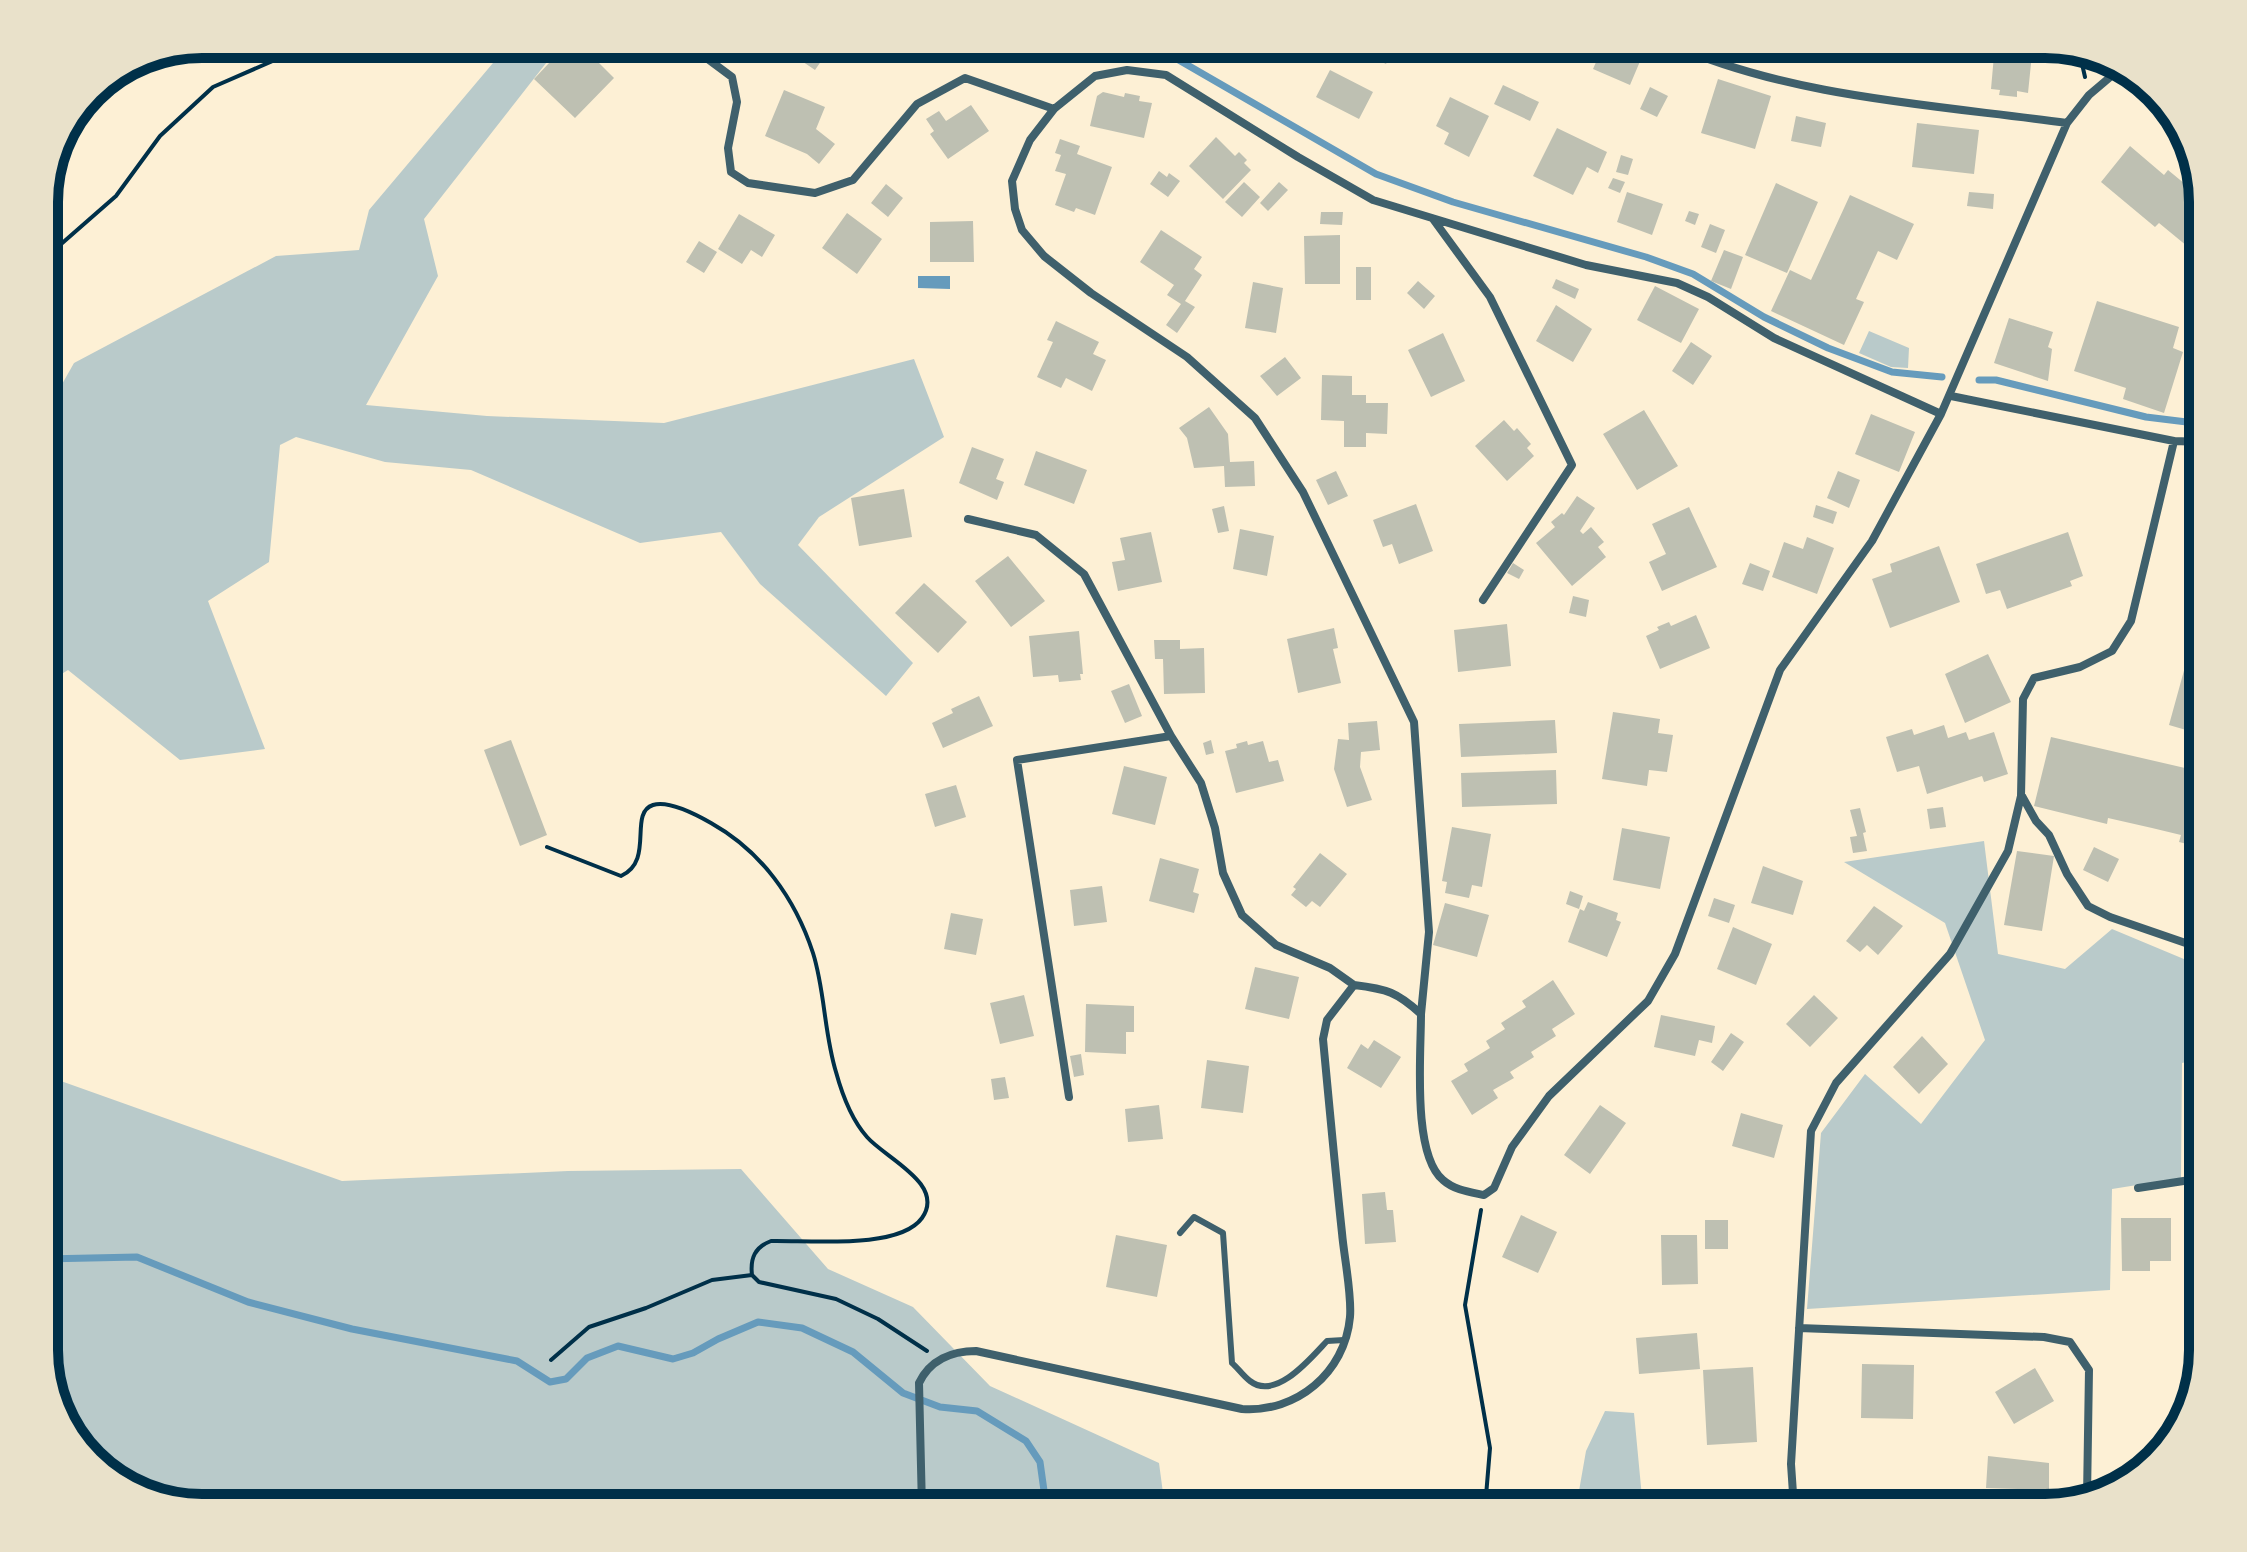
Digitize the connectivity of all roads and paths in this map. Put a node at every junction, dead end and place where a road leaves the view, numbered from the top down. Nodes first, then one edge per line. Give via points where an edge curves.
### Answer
1 (281, 58) edge
2 (706, 58) edge
3 (1710, 58) edge
4 (2113, 75) edge
5 (1054, 109) junction
6 (2067, 123) junction
7 (1432, 219) junction
8 (58, 247) edge
9 (1951, 396) junction
10 (1941, 414) junction
11 (2174, 441) junction
12 (2189, 442) edge
13 (968, 519) dead end
14 (1483, 600) dead end
15 (1171, 736) junction
16 (2021, 796) junction
17 (547, 847) dead end
18 (2189, 944) edge
19 (1354, 985) junction
20 (1421, 1014) junction
21 (1069, 1097) dead end
22 (2189, 1180) edge
23 (2138, 1188) dead end
24 (1484, 1195) junction
25 (1180, 1233) dead end
26 (752, 1275) junction
27 (1799, 1328) junction
28 (1344, 1340) junction
29 (939, 1359) junction
30 (551, 1360) dead end
31 (2087, 1488) edge
32 (921, 1494) edge
33 (1486, 1494) edge
34 (1793, 1494) edge

1 - 8 path via 213,87 160,136 116,196
2 - 5 street via 732,77 737,102 728,148 731,172 748,183 815,193 853,180 917,104 965,78
3 - 6 street via 1760,76 1859,95
4 - 6 street
5 - 7 street via 1095,76 1127,70 1166,75 1373,200
5 - 20 street via 1030,140 1012,181 1022,230 1044,256 1187,357 1255,418 1303,492 1414,722 1429,932
6 - 9 street
7 - 10 street via 1586,265 1677,283 1774,338
7 - 14 street via 1490,297 1572,465
9 - 10 street
9 - 11 street
10 - 24 street via 1872,541 1780,670 1675,954 1648,1001 1549,1096 1512,1147 1494,1188
11 - 12 street
11 - 16 street via 2131,621 2112,651 2080,667 2034,678 2023,699
13 - 15 street via 1036,535 1084,574
15 - 19 street via 1201,783 1223,873 1242,915 1276,945 1330,968
15 - 21 street via 1017,760
16 - 18 street via 2088,906
16 - 27 street via 2008,851 1950,954 1836,1083 1811,1131
17 - 26 path via 621,876 631,872 641,851 645,811 668,806 719,827 757,855 796,914 813,954 829,1045 847,1104 865,1135 920,1182 927,1209 903,1232 872,1241 760,1245 753,1255
19 - 20 street via 1402,997
19 - 28 street via 1327,1020 1323,1039 1350,1318
20 - 24 street via 1422,1132 1428,1161 1443,1181
22 - 23 street
24 - 33 path via 1465,1305 1490,1448
25 - 28 lane via 1194,1217 1223,1233 1232,1363 1252,1383 1271,1386 1294,1375 1327,1341
26 - 29 path via 759,1282 857,1308
26 - 30 path via 712,1280 589,1327
27 - 31 street via 2070,1342 2089,1370
27 - 34 street
28 - 29 street via 1335,1364 1320,1381 1293,1401 1262,1410 976,1351
29 - 32 street via 919,1383

